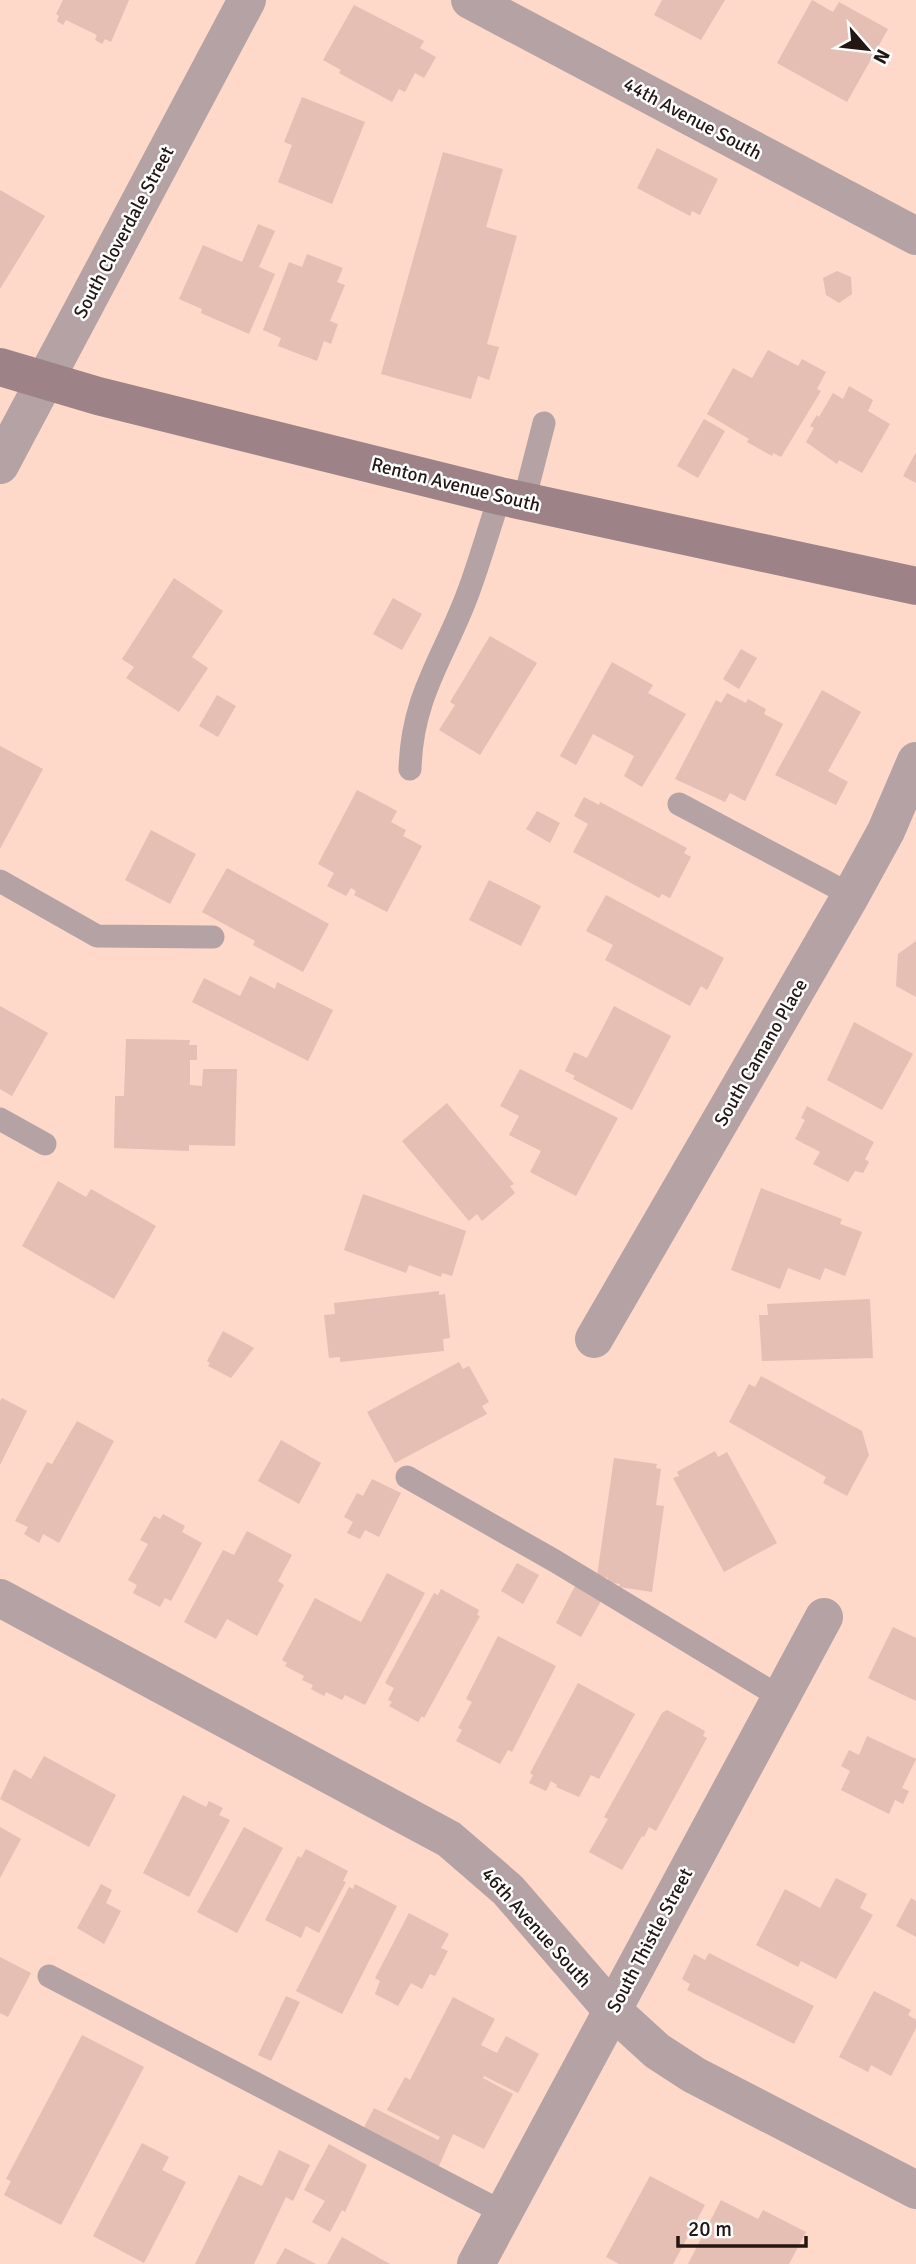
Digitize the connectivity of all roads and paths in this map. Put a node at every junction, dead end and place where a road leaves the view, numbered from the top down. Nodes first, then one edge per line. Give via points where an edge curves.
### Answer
1 (247, 0) edge
2 (470, 0) edge
3 (916, 236) edge
4 (0, 367) edge
5 (44, 381) junction
6 (544, 423) dead end
7 (0, 465) edge
8 (512, 498) junction
9 (916, 586) edge
10 (916, 761) edge
11 (410, 769) dead end
12 (679, 804) dead end
13 (0, 881) edge
14 (851, 895) junction
15 (213, 937) dead end
16 (0, 1119) edge
17 (45, 1144) dead end
18 (594, 1339) dead end
19 (407, 1477) dead end
20 (0, 1598) edge
21 (824, 1617) dead end
22 (780, 1697) junction
23 (49, 1976) dead end
24 (611, 2009) junction
25 (916, 2190) edge
26 (504, 2213) junction
27 (477, 2264) edge

1 - 5 street, South Cloverdale Street
2 - 3 street, 44th Avenue South
4 - 5 main road, Renton Avenue South
5 - 7 street, South Cloverdale Street
5 - 8 main road, Renton Avenue South
6 - 8 lane
8 - 9 main road, Renton Avenue South
8 - 11 lane via 429,676 415,720
10 - 14 street, South Camano Place via 886,831
12 - 14 lane
13 - 15 lane via 97,936
14 - 18 street, South Camano Place
16 - 17 lane
19 - 22 lane
20 - 24 street, 46th Avenue South via 449,1839 508,1890
21 - 22 street, South Thistle Street
22 - 24 street, South Thistle Street
23 - 26 lane
24 - 25 street, 46th Avenue South via 657,2051 694,2075
24 - 26 street, South Thistle Street
26 - 27 street, South Thistle Street

